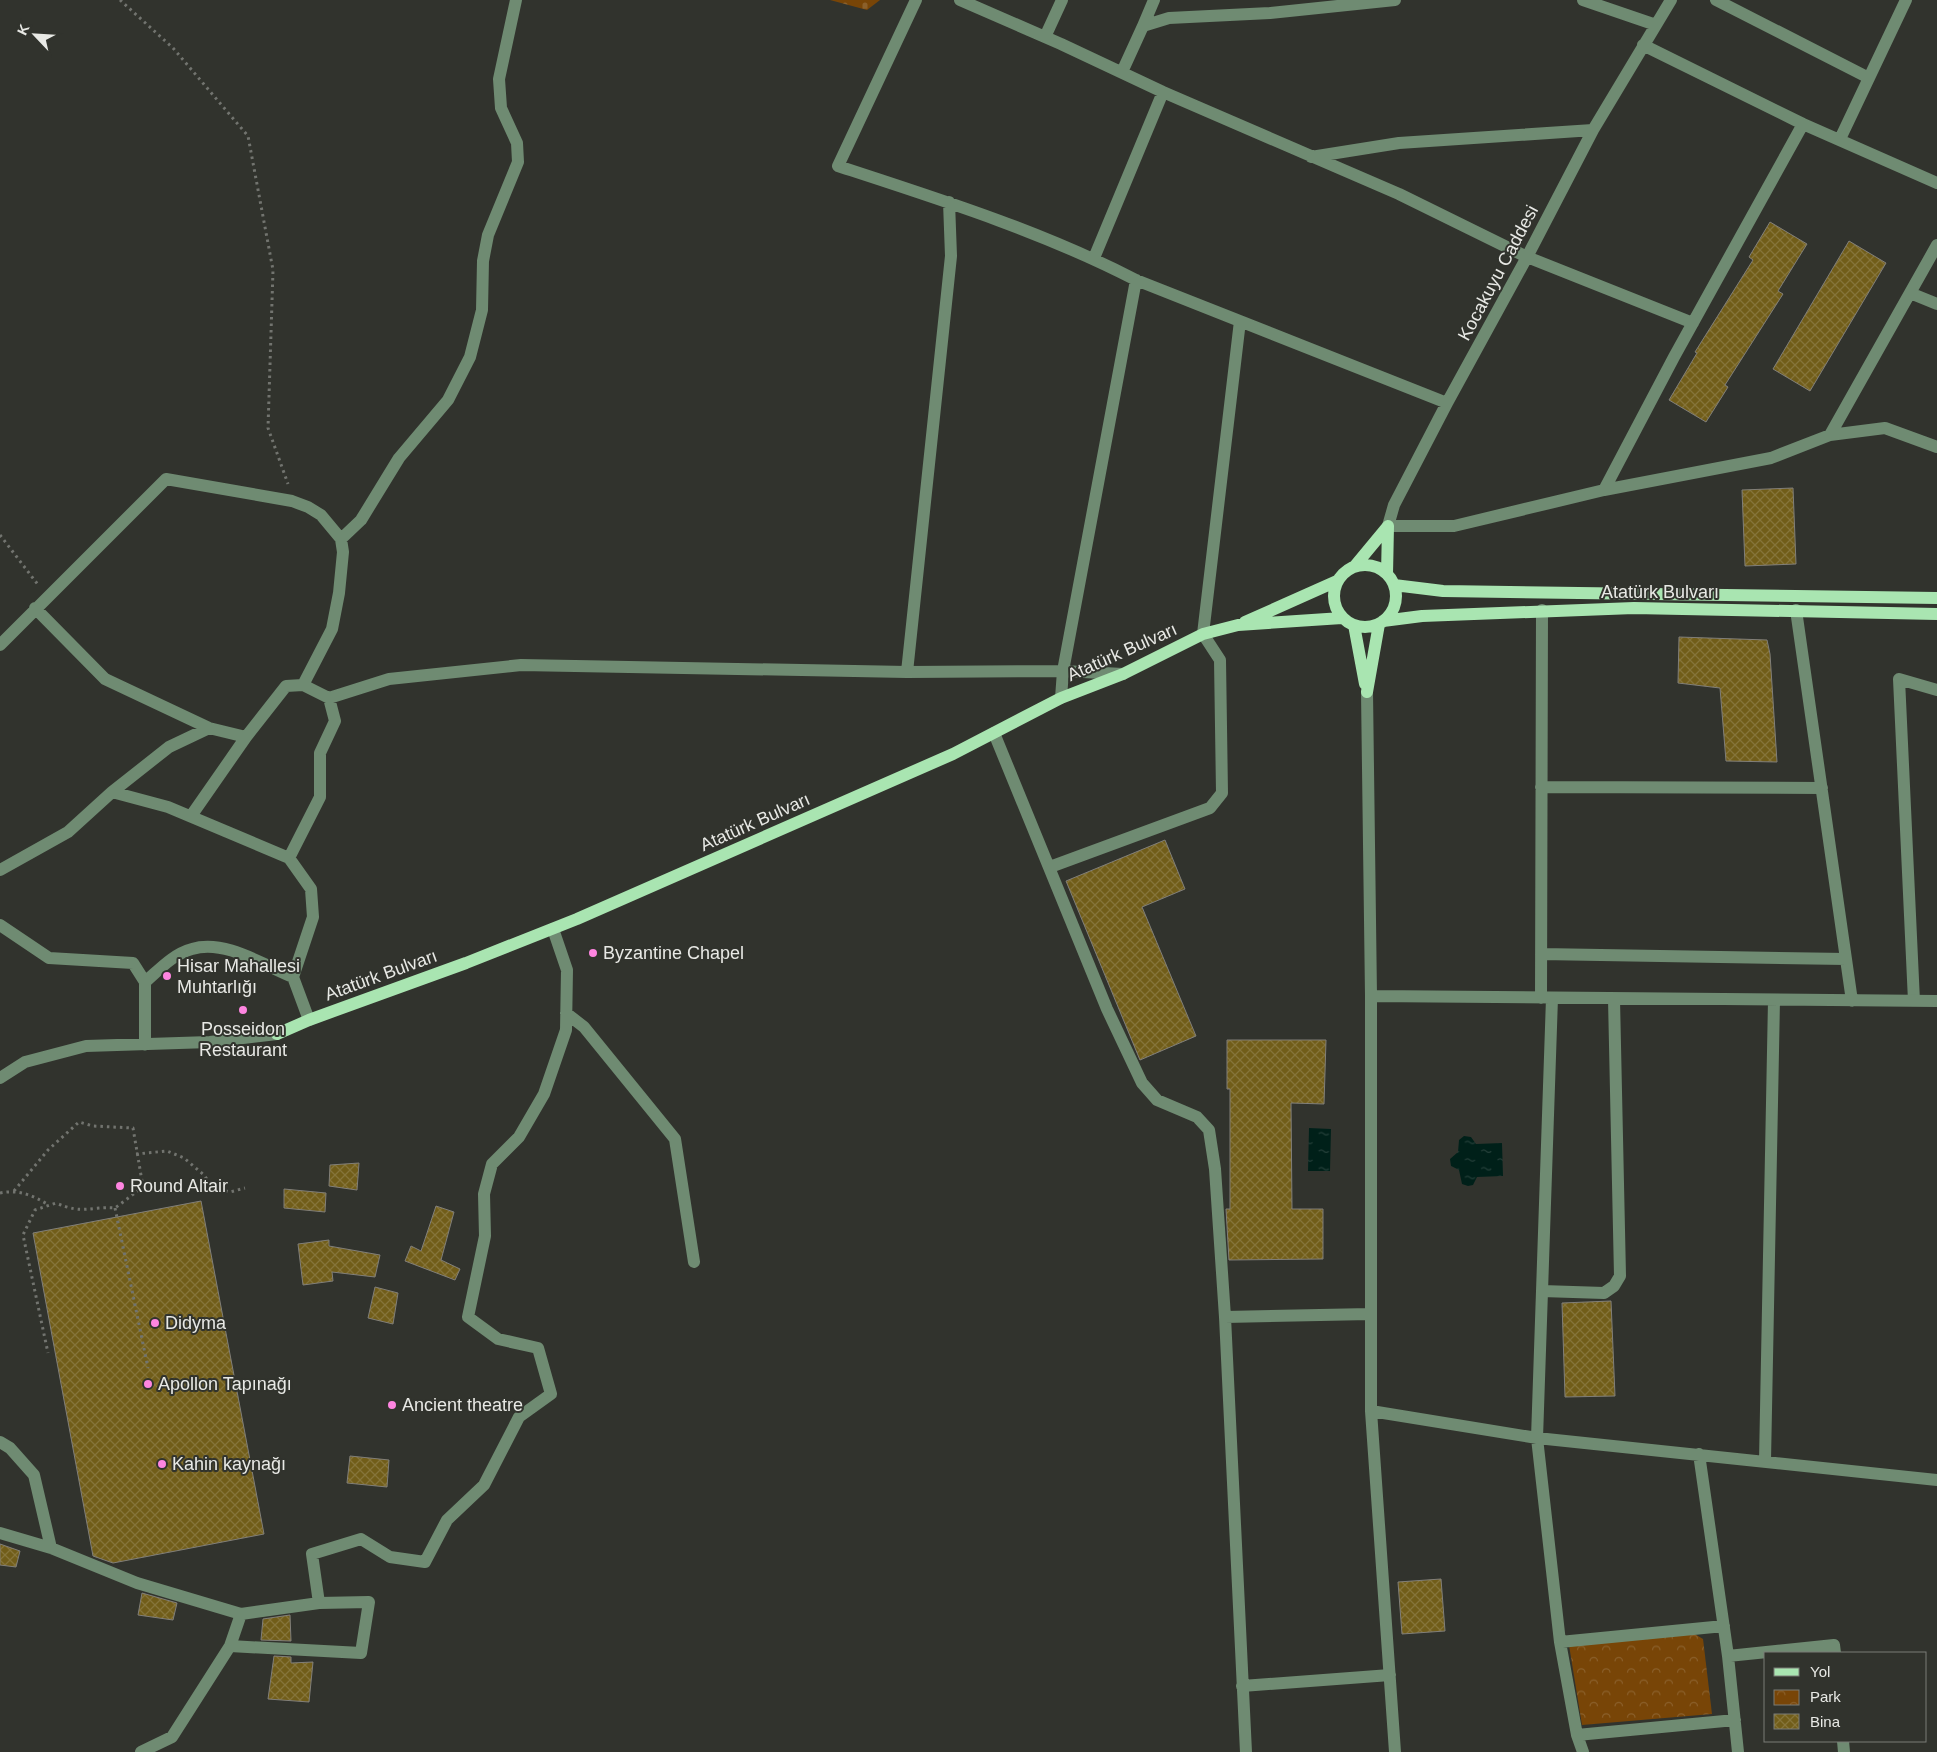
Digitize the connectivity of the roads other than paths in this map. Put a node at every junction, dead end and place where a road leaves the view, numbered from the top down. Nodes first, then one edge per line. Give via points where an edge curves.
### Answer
1 (516, 0) edge
2 (916, 0) edge
3 (960, 0) edge
4 (1062, 0) edge
5 (1154, 0) edge
6 (1395, 0) edge
7 (1583, 0) edge
8 (1671, 0) edge
9 (1716, 0) edge
10 (1906, 0) edge
11 (1656, 25) junction
12 (1143, 26) junction
13 (1045, 37) junction
14 (1643, 45) junction
15 (1122, 72) junction
16 (1869, 78) junction
17 (1163, 92) junction
18 (1803, 124) junction
19 (1593, 130) junction
20 (1840, 139) junction
21 (1311, 158) junction
22 (1937, 183) edge
23 (948, 202) junction
24 (1937, 245) edge
25 (1528, 257) junction
26 (1094, 258) junction
27 (1136, 280) junction
28 (1910, 293) junction
29 (1937, 304) edge
30 (1240, 321) junction
31 (1693, 323) junction
32 (1447, 403) junction
33 (1830, 435) junction
34 (1937, 447) edge
35 (1604, 490) junction
36 (1388, 526) junction
37 (341, 539) junction
38 (1354, 567) junction
39 (1387, 574) junction
40 (1337, 581) junction
41 (1394, 585) junction
42 (1937, 598) edge
43 (35, 608) junction
44 (1542, 610) junction
45 (1796, 610) junction
46 (1937, 614) edge
47 (1342, 618) junction
48 (1381, 623) junction
49 (1238, 625) junction
50 (1354, 625) junction
51 (1203, 634) junction
52 (0, 645) edge
53 (1064, 671) junction
54 (906, 672) junction
55 (1123, 674) junction
56 (303, 685) junction
57 (1937, 690) edge
58 (1367, 692) junction
59 (329, 698) junction
60 (1061, 698) junction
61 (209, 728) junction
62 (994, 733) junction
63 (246, 737) junction
64 (1541, 787) junction
65 (1822, 788) junction
66 (112, 792) junction
67 (191, 816) junction
68 (289, 858) junction
69 (1050, 867) junction
70 (0, 870) edge
71 (0, 925) edge
72 (553, 929) junction
73 (1541, 954) junction
74 (1846, 959) junction
75 (293, 977) junction
76 (145, 982) junction
77 (1371, 996) junction
78 (1546, 998) junction
79 (1614, 999) junction
80 (1774, 1000) junction
81 (1852, 1001) junction
82 (1914, 1001) junction
83 (1937, 1002) edge
84 (566, 1013) junction
85 (309, 1020) junction
86 (277, 1034) joint
87 (145, 1045) junction
88 (0, 1078) edge
89 (694, 1262) dead end
90 (1542, 1291) junction
91 (1370, 1314) junction
92 (1225, 1317) junction
93 (1371, 1412) junction
94 (1537, 1438) junction
95 (0, 1442) edge
96 (1699, 1454) junction
97 (1765, 1461) junction
98 (1937, 1480) edge
99 (0, 1533) edge
100 (51, 1548) junction
101 (319, 1603) junction
102 (241, 1614) junction
103 (1724, 1626) junction
104 (1560, 1642) junction
105 (230, 1646) junction
106 (1764, 1652) edge
107 (1767, 1652) edge
108 (1835, 1652) edge
109 (1728, 1656) junction
110 (1390, 1675) junction
111 (1242, 1686) junction
112 (1735, 1720) junction
113 (1577, 1735) junction
114 (160, 1750) edge
115 (142, 1752) edge
116 (1246, 1752) edge
117 (1396, 1752) edge
118 (1583, 1752) edge
119 (1738, 1752) edge

1 - 37 street via 498,79 501,108 517,143 518,162 488,234 483,261 482,310 470,357 448,400 399,458 361,520
2 - 23 street via 838,166
3 - 13 street
4 - 13 street
5 - 12 street
6 - 12 street via 1270,13 1170,18
7 - 11 street
8 - 11 street, Kocakuyu Caddesi
9 - 16 street
10 - 16 street
11 - 14 street, Kocakuyu Caddesi
12 - 15 street
13 - 15 street
14 - 18 street
14 - 19 street, Kocakuyu Caddesi
15 - 17 street
16 - 20 street
17 - 21 street
17 - 26 street
18 - 20 street
18 - 31 street
19 - 21 street via 1399,143
19 - 25 street, Kocakuyu Caddesi
20 - 22 street
21 - 25 street via 1400,194
23 - 26 street
23 - 54 street via 951,256
24 - 28 street
25 - 31 street
25 - 32 street, Kocakuyu Caddesi
26 - 27 street
27 - 30 street
27 - 53 street
28 - 29 street
28 - 33 street
30 - 32 street
30 - 51 street
31 - 35 street
32 - 36 street, Kocakuyu Caddesi via 1394,505
33 - 34 street via 1885,428
33 - 35 street via 1771,458
35 - 36 street via 1454,526
36 - 38 main road
36 - 39 main road, Kocakuyu Caddesi
37 - 43 street via 321,515 292,501 166,479
37 - 56 street via 339,593 332,629
38 - 39 main road via 1371,566
38 - 40 main road
39 - 41 main road
40 - 47 main road via 1333,596
40 - 49 main road, Atatürk Bulvarı
41 - 42 main road, Atatürk Bulvarı via 1443,591
41 - 48 main road via 1395,605
43 - 52 street
43 - 61 street via 105,679
44 - 45 main road, Atatürk Bulvarı
44 - 48 main road, Atatürk Bulvarı via 1422,616
44 - 64 street
45 - 46 main road, Atatürk Bulvarı
45 - 65 street
47 - 49 main road, Atatürk Bulvarı
47 - 50 main road
48 - 50 main road via 1371,627
48 - 58 main road
49 - 51 main road, Atatürk Bulvarı
50 - 58 main road
51 - 55 main road, Atatürk Bulvarı
51 - 69 street via 1220,660 1223,786 1219,799 1210,808
53 - 54 street
53 - 55 street
53 - 60 street
54 - 59 street via 521,664 389,680
55 - 60 main road, Atatürk Bulvarı
56 - 59 street
56 - 63 street via 286,686
57 - 82 street via 1899,679
58 - 77 street
59 - 68 street via 336,721 320,753 320,797
60 - 62 main road, Atatürk Bulvarı
61 - 63 street
61 - 66 street via 169,746
62 - 69 street
62 - 72 main road, Atatürk Bulvarı via 953,754
63 - 67 street
64 - 65 street
64 - 73 street
65 - 74 street
66 - 67 street
66 - 70 street via 68,832
67 - 68 street
68 - 75 street via 311,889 312,917
69 - 92 street via 1107,1009 1142,1083 1157,1100 1197,1117 1208,1130 1215,1168
71 - 76 street via 49,958 133,963
72 - 84 street via 567,970
72 - 85 main road, Atatürk Bulvarı
73 - 74 street
73 - 78 street
74 - 81 street
75 - 76 street via 222,948 192,948 171,959
75 - 85 street
76 - 87 street
77 - 78 street
77 - 91 street
78 - 79 street
78 - 90 street
79 - 80 street
79 - 90 street via 1620,1276 1614,1286 1604,1292
80 - 81 street
80 - 97 street
81 - 82 street
82 - 83 street
84 - 89 street via 584,1027 675,1140
84 - 101 street via 566,1030 544,1094 519,1137 492,1164 484,1194 485,1236 468,1317 498,1339 538,1348 550,1394 519,1417 484,1485 447,1520 426,1562 390,1557 361,1539 312,1554
85 - 86 main road, Atatürk Bulvarı
86 - 87 street
87 - 88 street via 86,1046 25,1062
90 - 94 street
91 - 92 street
91 - 93 street
92 - 111 street
93 - 94 street
93 - 110 street
94 - 96 street
94 - 104 street
95 - 100 street via 10,1448 34,1475
96 - 97 street
96 - 103 street
97 - 98 street
99 - 100 street
100 - 102 street via 137,1583
101 - 102 street
101 - 105 street via 369,1602 361,1653
102 - 105 street
103 - 104 street
103 - 109 street
104 - 113 street
105 - 114 street via 172,1737
106 - 109 street
107 - 108 street via 1834,1645
109 - 112 street
110 - 111 street
110 - 117 street
111 - 116 street
112 - 113 street
112 - 119 street
113 - 118 street
114 - 115 street

